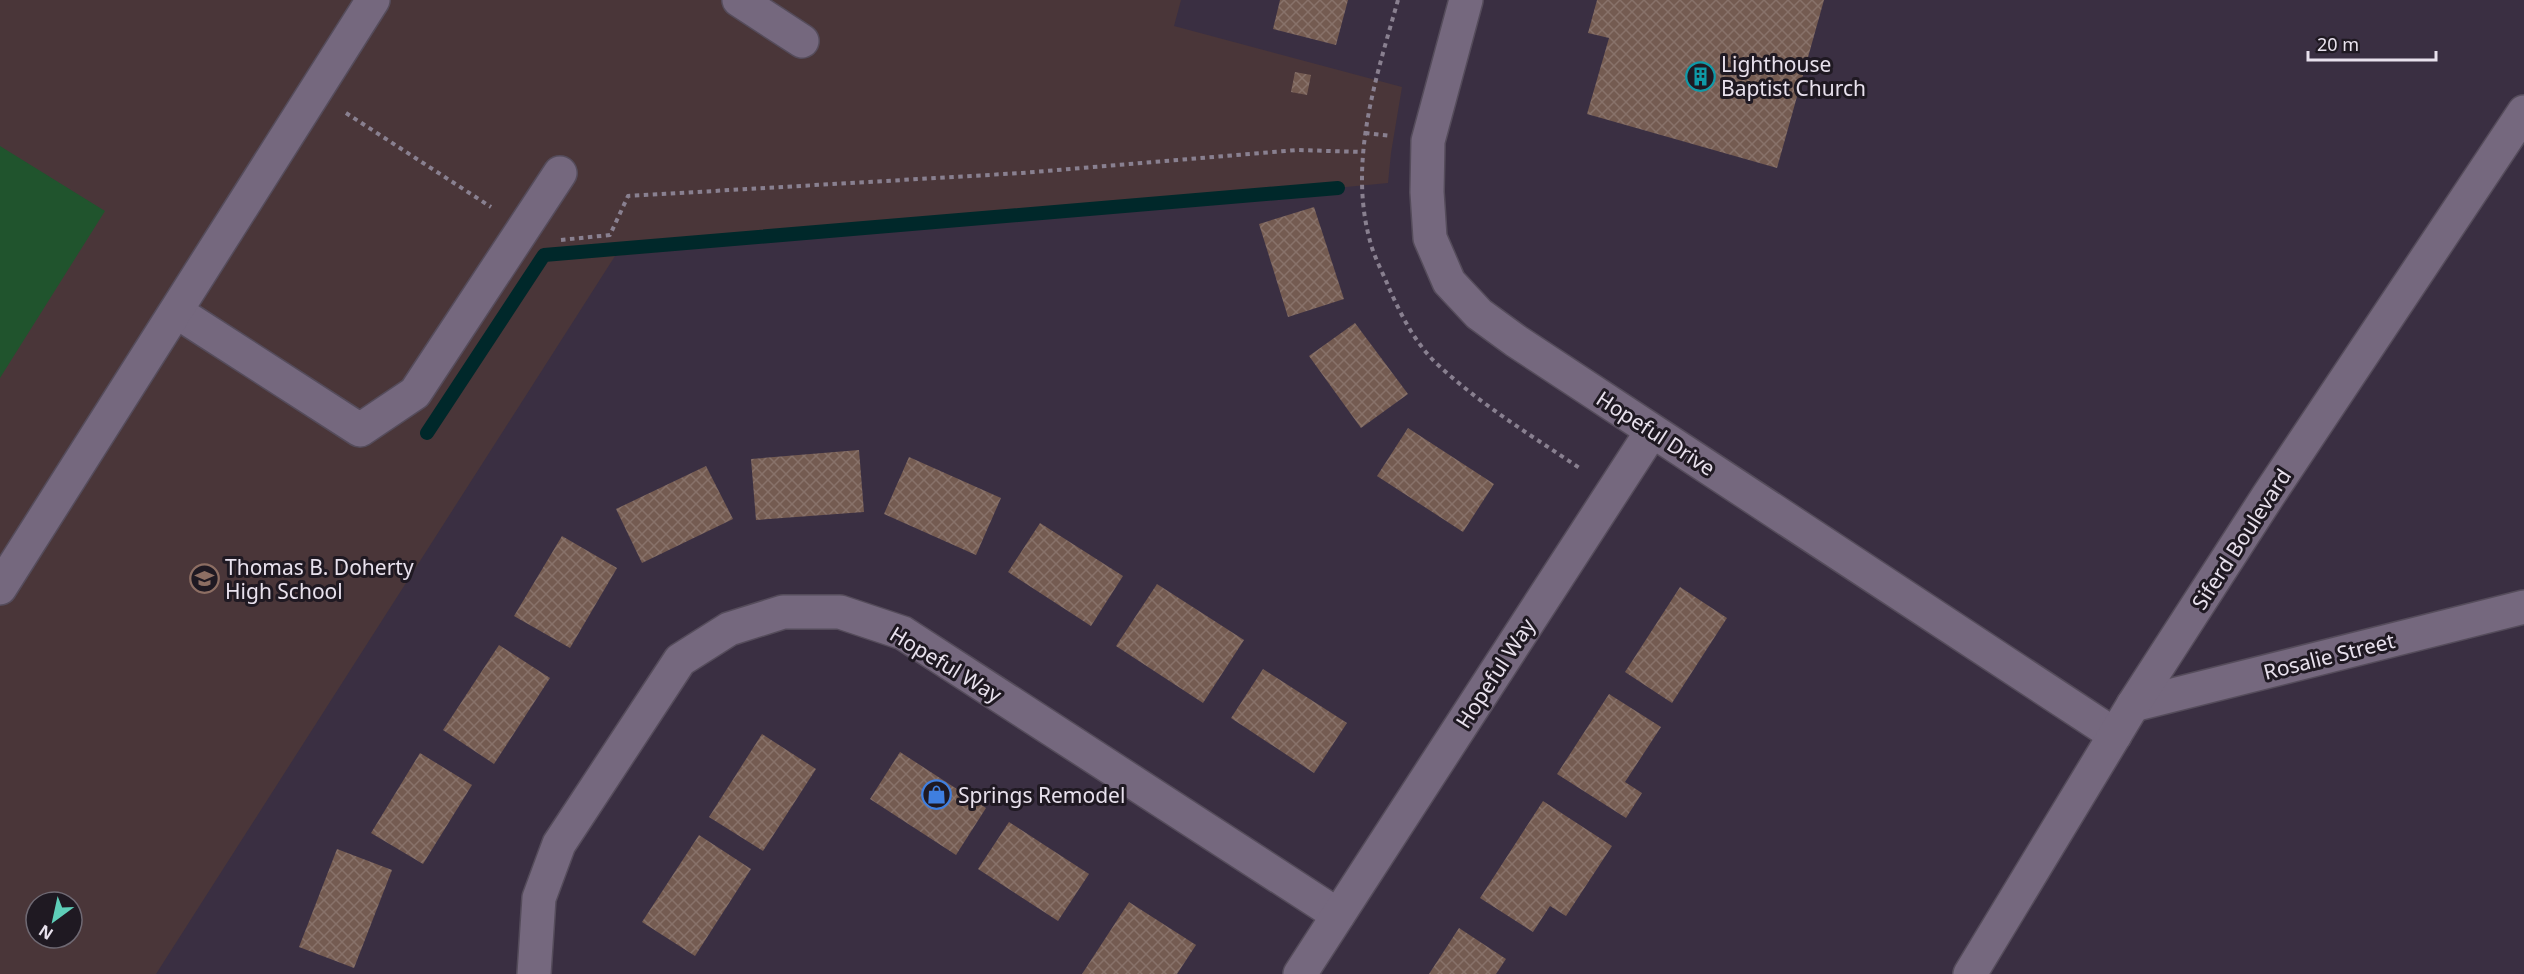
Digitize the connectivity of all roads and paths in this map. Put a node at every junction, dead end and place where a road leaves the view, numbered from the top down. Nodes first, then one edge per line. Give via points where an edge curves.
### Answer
1 (373, 0) edge
2 (739, 0) edge
3 (1398, 0) edge
4 (1466, 0) edge
5 (802, 41) dead end
6 (314, 93) junction
7 (2524, 112) edge
8 (560, 173) dead end
9 (524, 228) junction
10 (177, 312) junction
11 (1652, 431) junction
12 (0, 588) edge
13 (2524, 607) edge
14 (2133, 705) junction
15 (2115, 735) junction
16 (1338, 915) junction
17 (534, 974) edge
18 (1300, 974) edge
19 (1970, 974) edge

1 - 6 street
2 - 5 street
3 - 9 path via 1362,152 1297,150 1023,173 628,196 610,235 544,242
4 - 11 street, Hopeful Drive via 1428,141 1426,192 1430,238 1449,282 1479,314
6 - 9 path
6 - 10 street
7 - 14 street, Siferd Boulevard
8 - 9 street
9 - 10 street via 415,393 360,430
10 - 12 street
11 - 15 street, Hopeful Drive
11 - 16 street, Hopeful Way
13 - 14 street, Rosalie Street
14 - 15 street, Siferd Boulevard
15 - 19 street, Siferd Boulevard
16 - 17 street, Hopeful Way via 903,633 840,612 783,612 729,629 680,660 560,844 539,898
16 - 18 street, Hopeful Way

